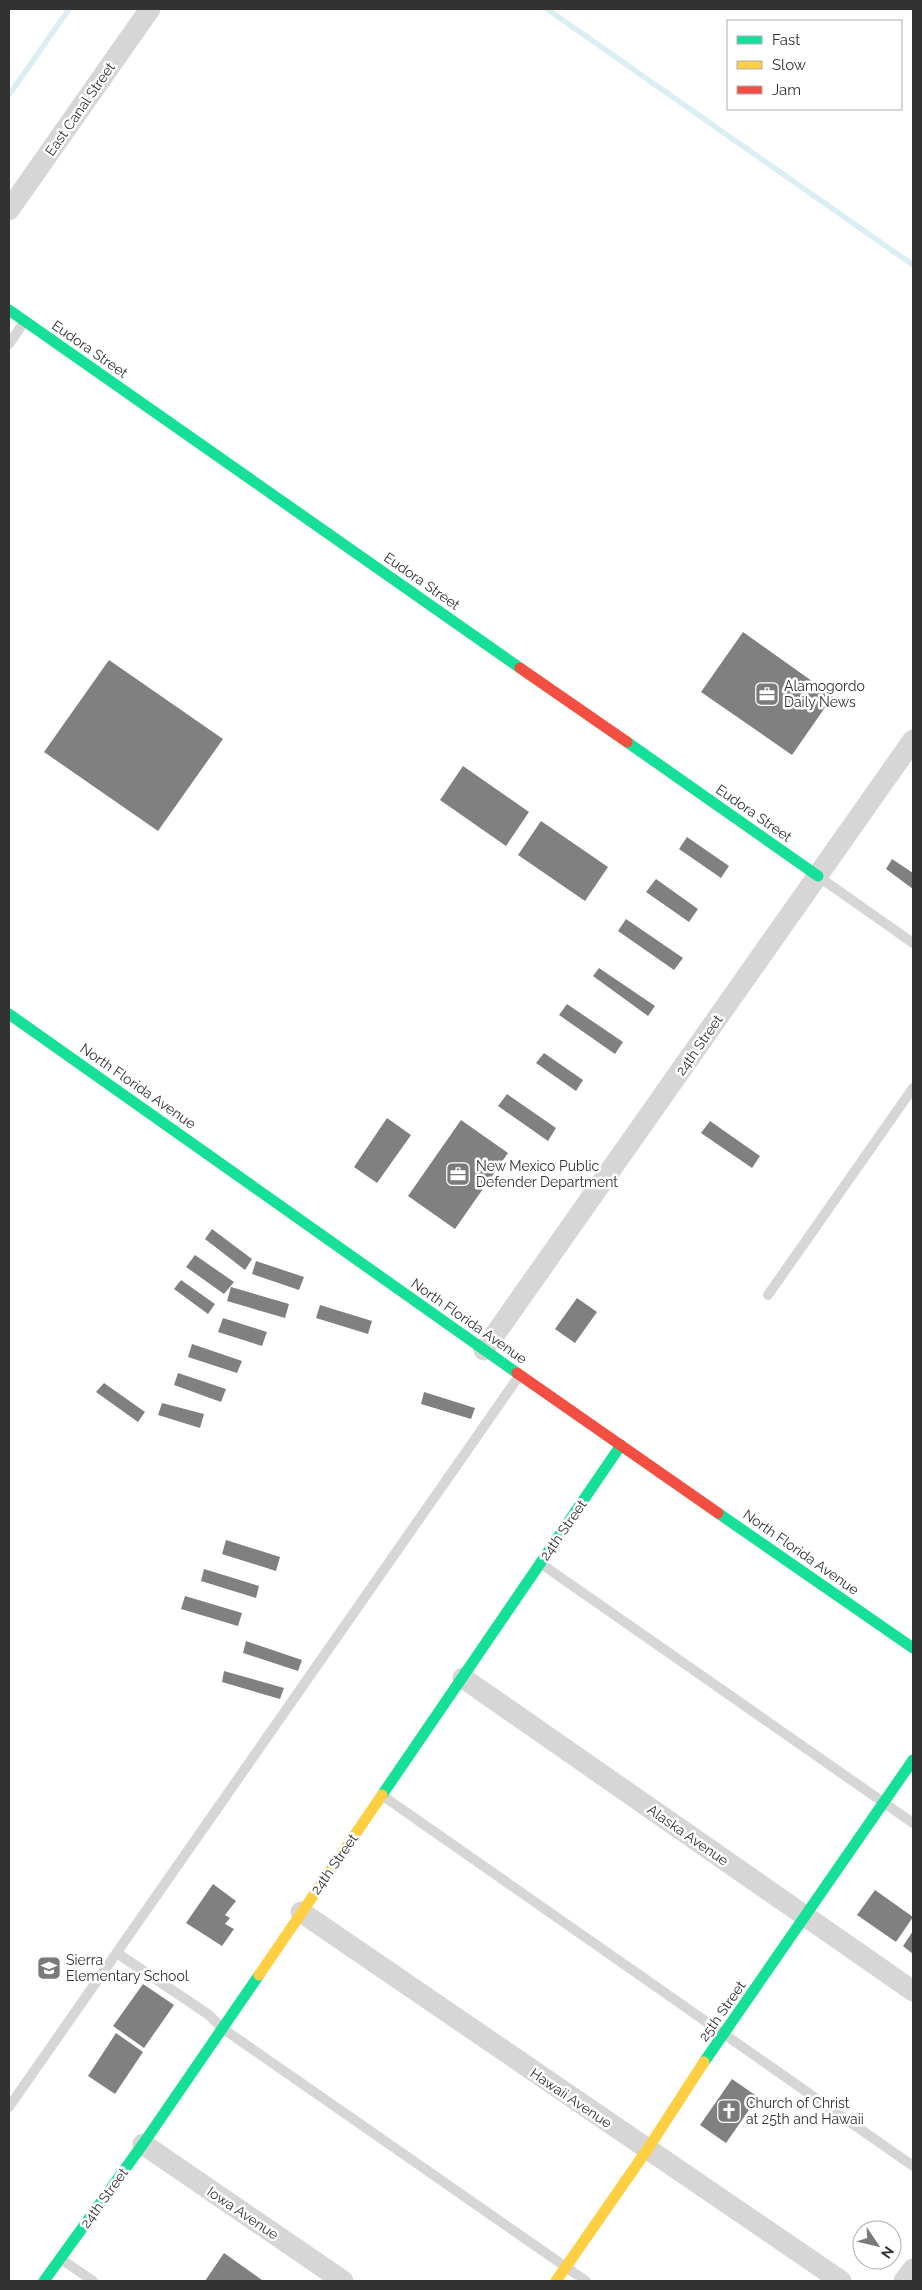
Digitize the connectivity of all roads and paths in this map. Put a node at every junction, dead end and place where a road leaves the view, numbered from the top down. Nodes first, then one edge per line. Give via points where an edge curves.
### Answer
1 (150, 9) edge
2 (9, 210) edge
3 (9, 310) edge
4 (25, 321) junction
5 (9, 344) edge
6 (913, 740) edge
7 (818, 876) junction
8 (913, 943) edge
9 (9, 1014) edge
10 (913, 1088) edge
11 (768, 1295) dead end
12 (484, 1350) junction
13 (520, 1375) junction
14 (621, 1445) junction
15 (540, 1563) junction
16 (913, 1648) edge
17 (463, 1678) junction
18 (913, 1760) edge
19 (382, 1795) junction
20 (884, 1802) junction
21 (913, 1823) edge
22 (301, 1912) junction
23 (806, 1916) junction
24 (117, 1953) junction
25 (913, 1991) edge
26 (222, 2028) junction
27 (723, 2034) junction
28 (9, 2107) edge
29 (143, 2144) junction
30 (647, 2150) junction
31 (913, 2166) edge
32 (61, 2259) junction
33 (566, 2267) junction
34 (913, 2269) edge
35 (44, 2281) edge
36 (93, 2281) edge
37 (343, 2281) edge
38 (556, 2281) edge
39 (586, 2281) edge
40 (841, 2281) edge
41 (904, 2281) edge

1 - 2 street, East Canal Street
3 - 4 street, Eudora Street
4 - 5 lane
4 - 7 street, Eudora Street
6 - 7 street, 24th Street
7 - 8 lane
7 - 12 street, 24th Street
9 - 12 street, North Florida Avenue
10 - 11 lane
12 - 13 street, North Florida Avenue
13 - 14 street, North Florida Avenue
13 - 24 lane
14 - 15 street, 24th Street
14 - 16 street, North Florida Avenue
15 - 17 street, 24th Street
15 - 20 lane
17 - 19 street, 24th Street
17 - 23 street, Alaska Avenue
18 - 20 street, 25th Street
19 - 22 street, 24th Street
19 - 27 lane
20 - 21 lane
20 - 23 street, 25th Street
22 - 26 street, 24th Street
22 - 30 street, Hawaii Avenue
23 - 25 street, Alaska Avenue
23 - 27 street, 25th Street
24 - 26 lane via 209,2015
24 - 28 lane
26 - 29 street, 24th Street
26 - 33 lane
27 - 30 street, 25th Street
27 - 31 lane
29 - 32 street, 24th Street
29 - 37 street, Iowa Avenue
30 - 33 street, 25th Street
30 - 40 street, Hawaii Avenue
32 - 35 street, 24th Street
32 - 36 lane
33 - 38 street, 25th Street
33 - 39 lane
34 - 41 street

